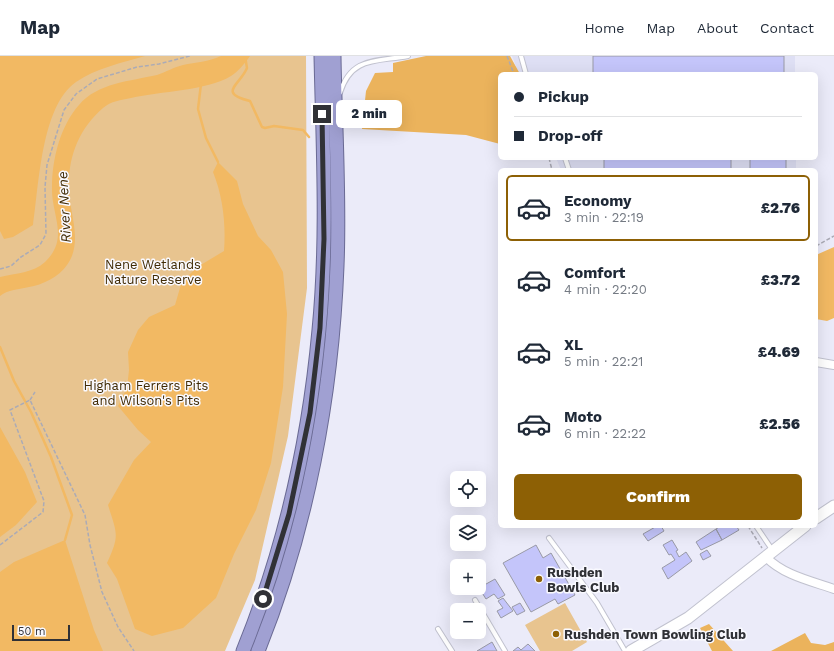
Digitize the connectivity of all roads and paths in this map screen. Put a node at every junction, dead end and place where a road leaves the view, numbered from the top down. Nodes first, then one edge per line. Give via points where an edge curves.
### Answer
1 (190, 56) edge
2 (320, 56) edge
3 (334, 56) edge
4 (377, 56) edge
5 (408, 56) edge
6 (507, 56) edge
7 (521, 56) edge
8 (382, 58) junction
9 (513, 72) edge
10 (525, 72) edge
11 (335, 108) junction
12 (834, 236) edge
13 (818, 245) edge
14 (0, 269) edge
15 (818, 362) edge
16 (834, 365) edge
17 (35, 392) dead end
18 (30, 400) junction
19 (834, 506) edge
20 (818, 517) edge
21 (749, 528) edge
22 (757, 528) edge
23 (803, 528) edge
24 (549, 538) dead end
25 (0, 545) edge
26 (769, 555) junction
27 (834, 589) edge
28 (475, 600) dead end
29 (438, 630) dead end
30 (134, 651) edge
31 (243, 651) edge
32 (258, 651) edge
33 (452, 651) edge
34 (505, 651) edge
35 (625, 651) edge
36 (631, 651) edge

1 - 14 path via 97,79 76,94 64,110 47,165 46,234 40,245 11,266
2 - 31 highway via 324,239 320,328 310,413 289,514 259,613
3 - 11 highway
4 - 8 lane
5 - 8 lane
6 - 9 path
7 - 10 lane
8 - 11 lane via 352,69 345,78
11 - 32 highway via 337,265 329,371 302,514
12 - 13 path
15 - 16 street
17 - 18 path
18 - 25 path via 10,410 44,501 43,512
18 - 30 path via 85,516 102,592 118,627
19 - 20 main road
21 - 26 path
22 - 26 lane
23 - 26 main road
24 - 35 lane via 597,603
26 - 27 street via 781,568
26 - 36 main road via 688,618
28 - 34 lane
29 - 33 lane

